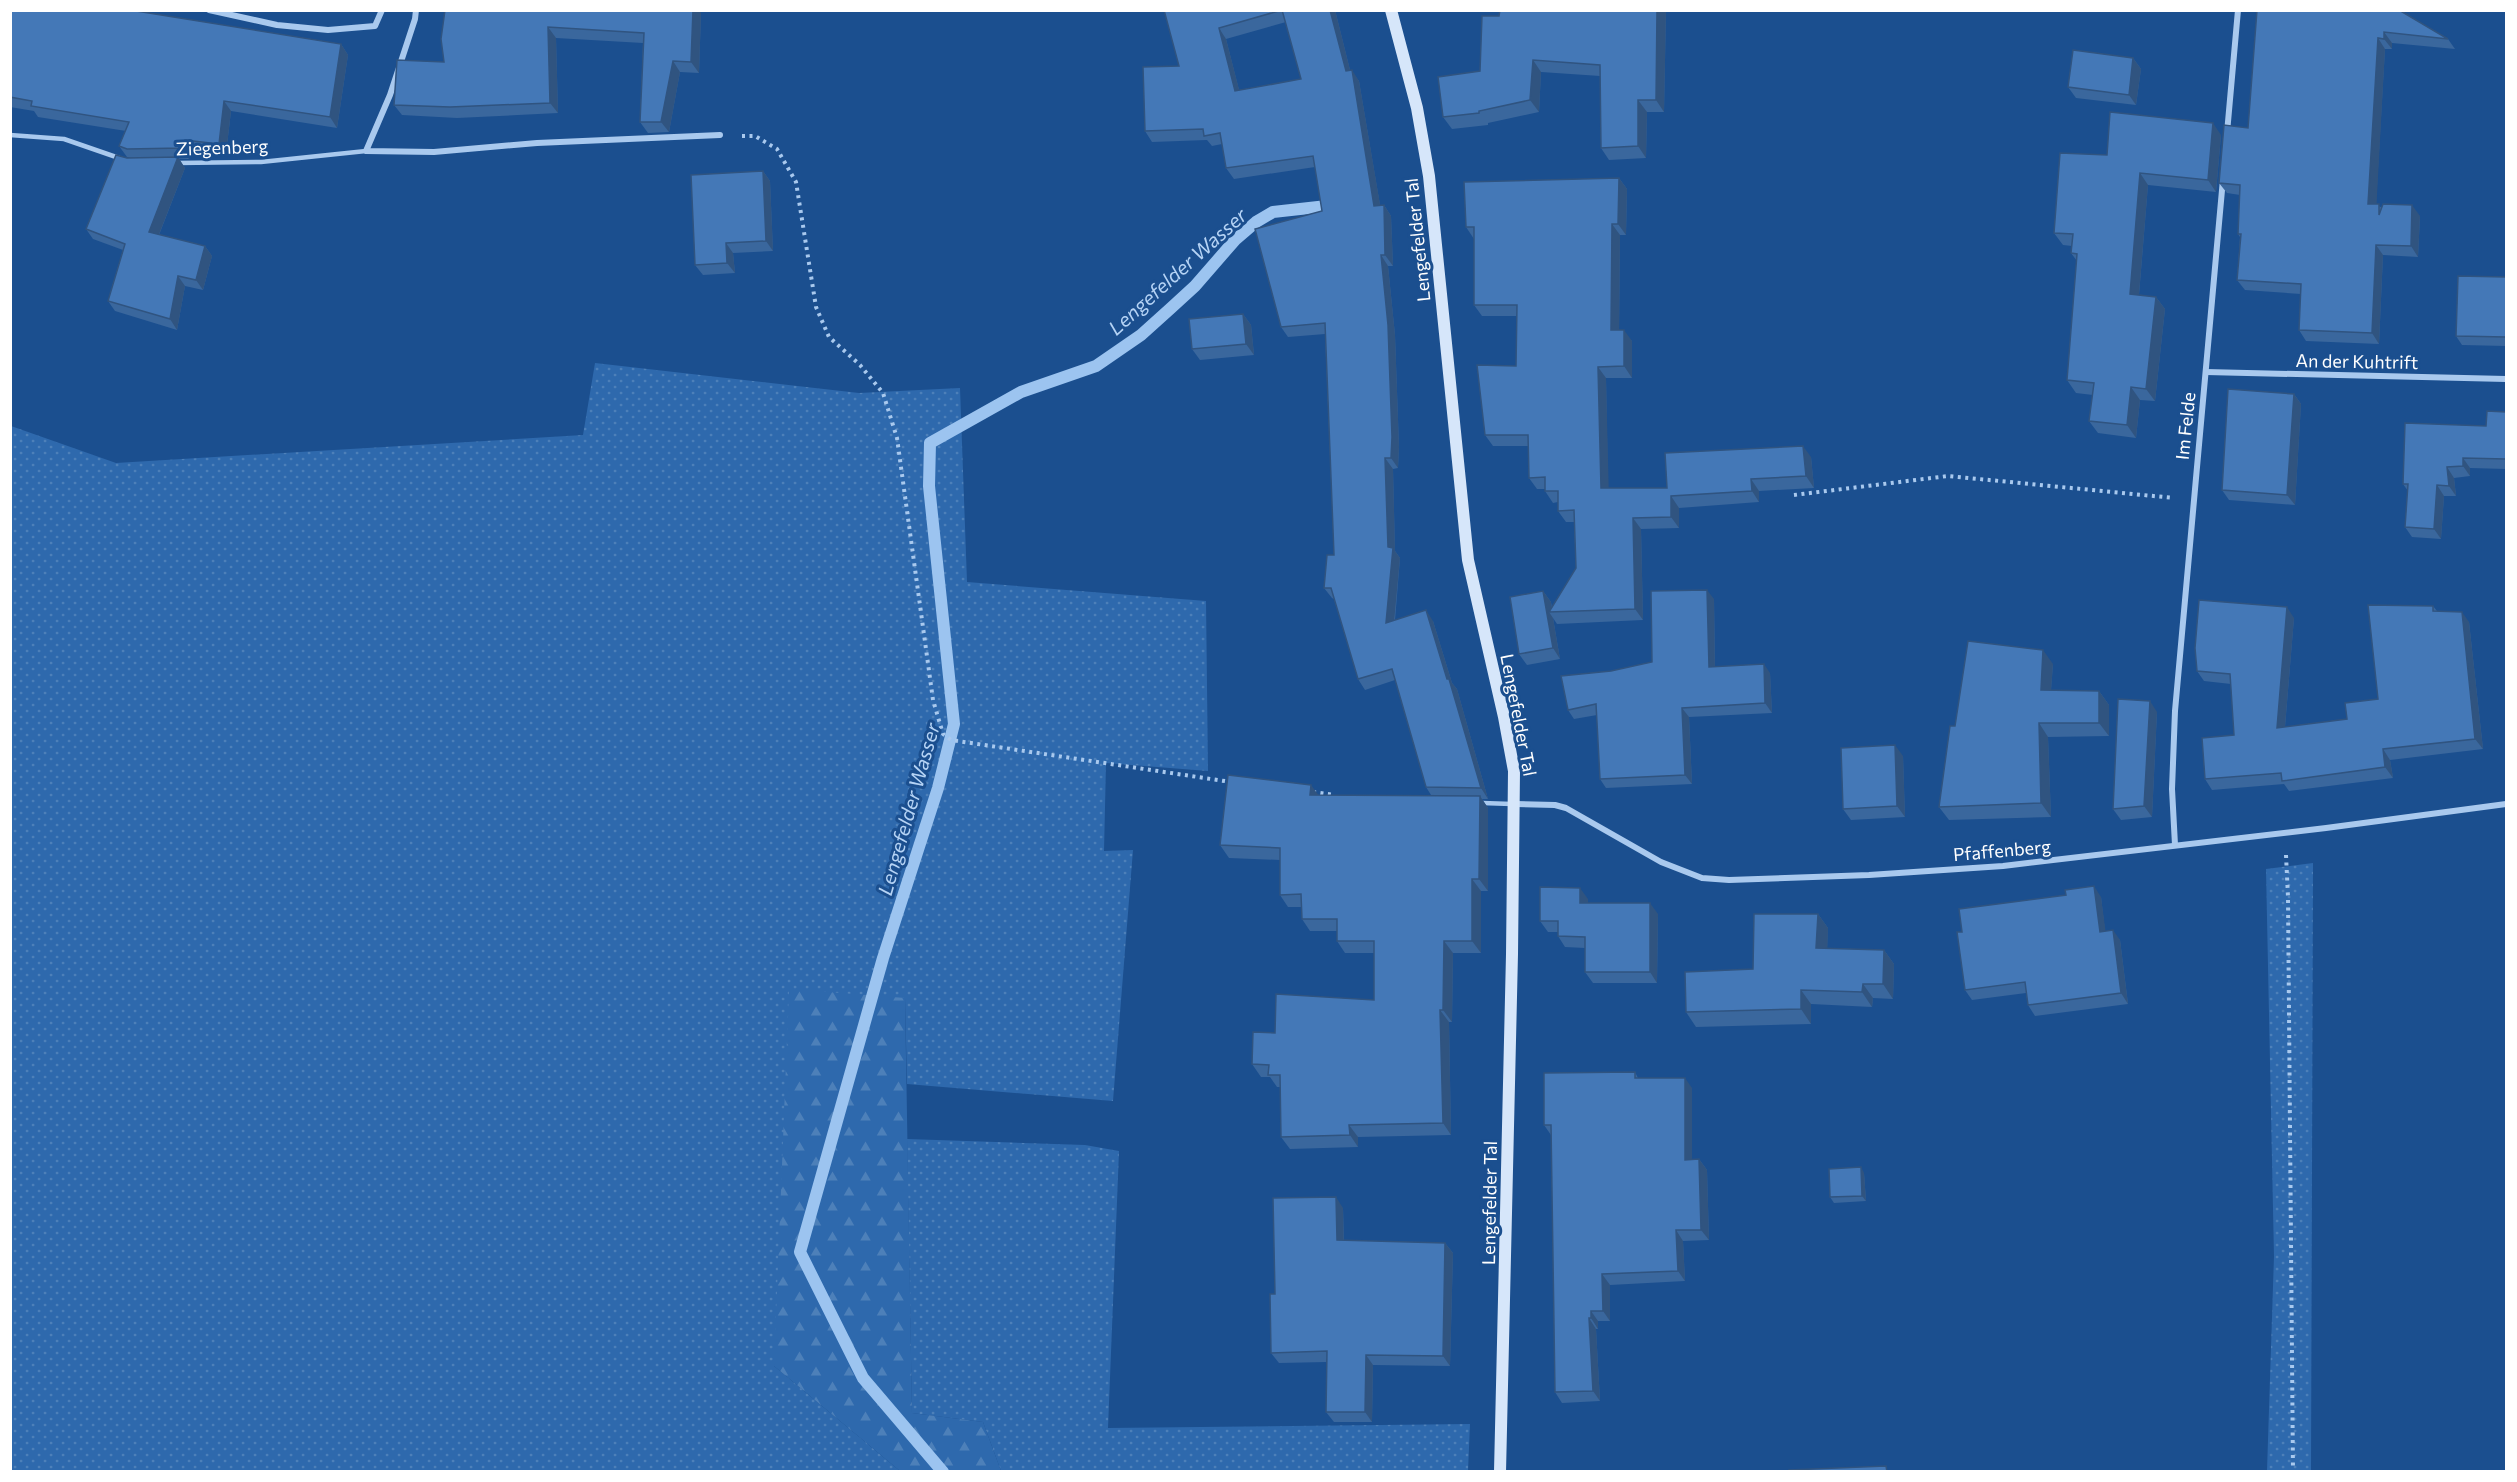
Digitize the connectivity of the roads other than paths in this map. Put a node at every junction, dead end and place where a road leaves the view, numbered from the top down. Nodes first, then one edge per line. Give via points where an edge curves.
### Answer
1 (209, 10) edge
2 (382, 10) edge
3 (416, 10) edge
4 (1391, 10) edge
5 (2238, 10) edge
6 (10, 135) edge
7 (720, 135) road end
8 (2226, 139) edge
9 (366, 151) junction
10 (124, 160) edge
11 (168, 163) edge
12 (2223, 174) edge
13 (2206, 372) junction
14 (2506, 379) edge
15 (1472, 803) edge
16 (1515, 804) junction
17 (2506, 804) edge
18 (2175, 845) junction
19 (1500, 1472) edge

1 - 2 street via 277,25 328,30 375,26
3 - 9 street via 390,95
4 - 16 street, Lengefelder Tal via 1417,108 1429,176 1468,560 1510,742
5 - 8 street
6 - 10 lane via 64,139
7 - 9 street, Ziegenberg via 434,152
9 - 11 lane, Ziegenberg via 261,162
12 - 13 street, Im Felde
13 - 14 street, An der Kuhtrift
13 - 18 street, Im Felde via 2173,756
15 - 16 lane
16 - 18 street, Pfaffenberg via 1555,805 1570,810 1651,858 1717,880 1994,867
16 - 19 street, Lengefelder Tal
17 - 18 street, Pfaffenberg

